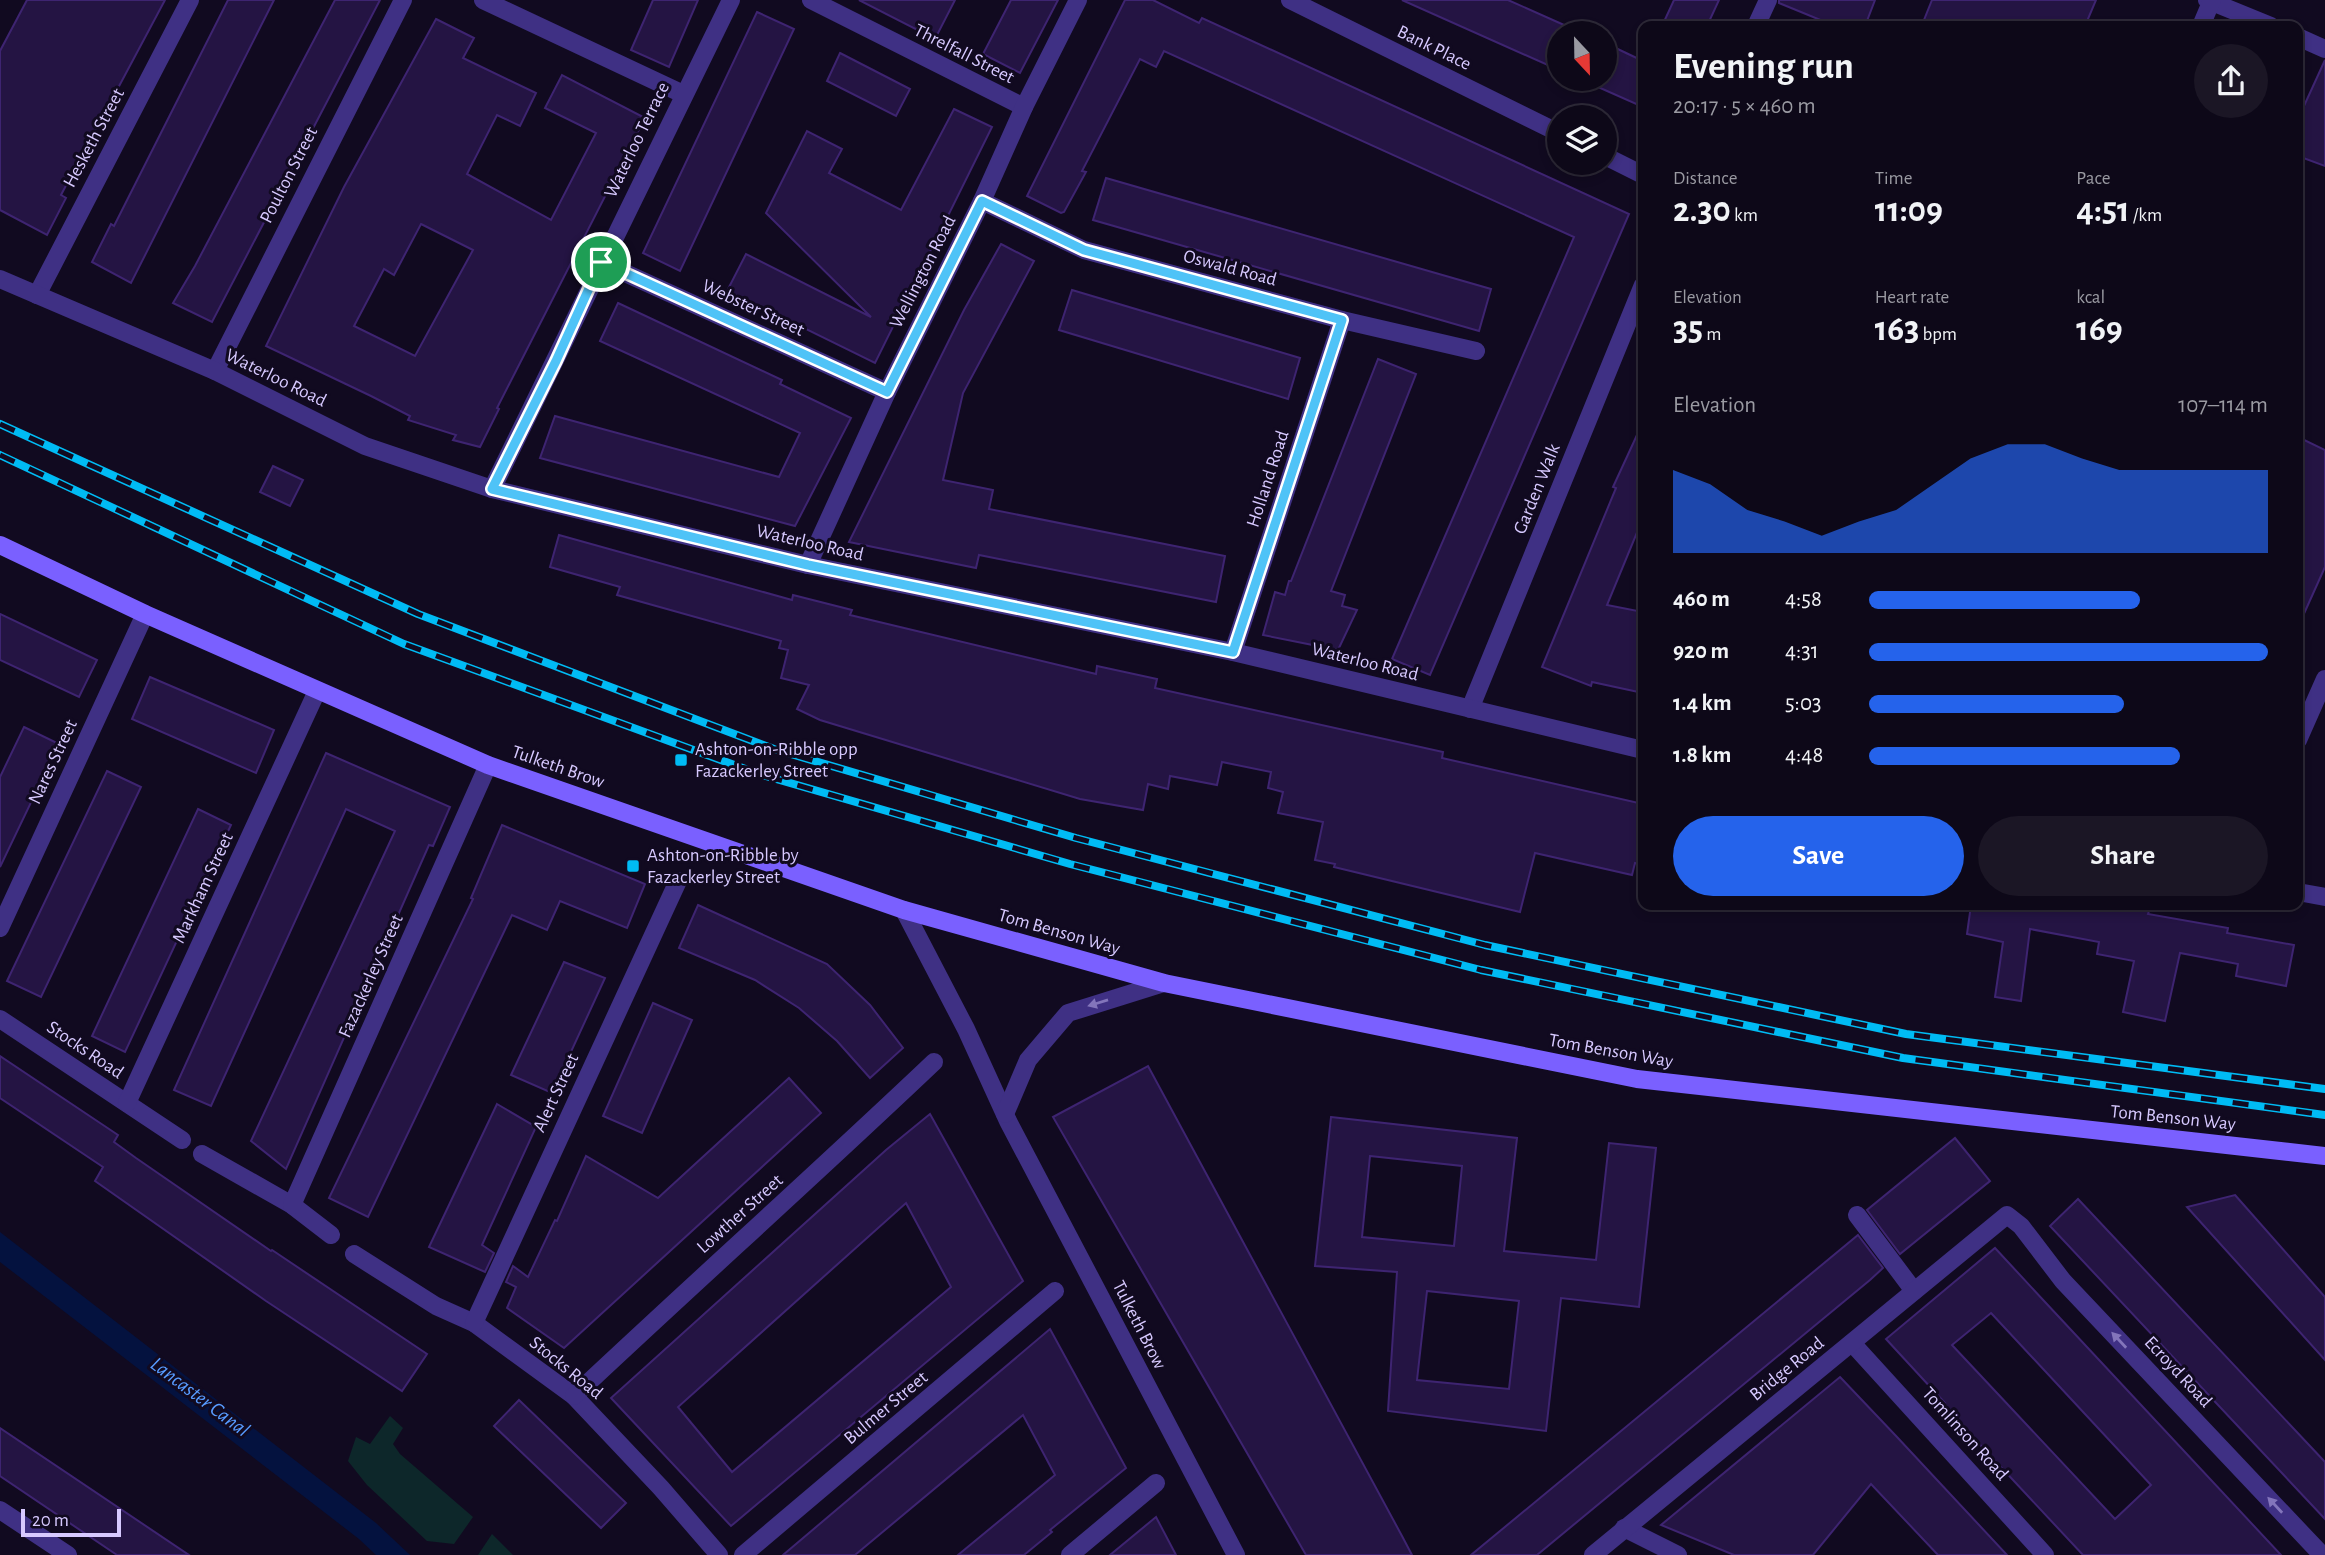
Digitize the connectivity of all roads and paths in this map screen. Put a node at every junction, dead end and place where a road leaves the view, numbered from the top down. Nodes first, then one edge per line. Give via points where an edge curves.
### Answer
1 (190, 0) edge
2 (403, 0) edge
3 (483, 0) edge
4 (731, 0) edge
5 (811, 0) edge
6 (1078, 0) edge
7 (1290, 0) edge
8 (1768, 0) edge
9 (2210, 1) edge
10 (1758, 21) edge
11 (2203, 21) edge
12 (2258, 21) edge
13 (2303, 39) edge
14 (2325, 49) edge
15 (683, 94) junction
16 (1024, 107) junction
17 (1547, 127) edge
18 (1617, 162) edge
19 (1638, 172) edge
20 (982, 201) junction
21 (601, 262) junction
22 (0, 279) edge
23 (37, 295) junction
24 (1638, 297) edge
25 (1342, 320) junction
26 (1476, 351) dead end
27 (215, 371) junction
28 (887, 392) junction
29 (492, 489) junction
30 (0, 545) edge
31 (808, 565) junction
32 (145, 614) junction
33 (1233, 652) junction
34 (2325, 679) edge
35 (317, 691) junction
36 (1470, 709) junction
37 (2303, 729) edge
38 (1638, 749) edge
39 (488, 765) junction
40 (678, 881) dead end
41 (2303, 893) edge
42 (2325, 897) edge
43 (904, 910) junction
44 (0, 928) edge
45 (1164, 983) junction
46 (0, 1018) edge
47 (934, 1062) dead end
48 (127, 1102) junction
49 (1006, 1114) junction
50 (182, 1140) dead end
51 (202, 1154) dead end
52 (2325, 1156) edge
53 (292, 1205) junction
54 (1857, 1215) dead end
55 (2007, 1215) joint
56 (331, 1235) dead end
57 (354, 1254) dead end
58 (1055, 1291) dead end
59 (1914, 1291) junction
60 (474, 1323) junction
61 (1852, 1343) junction
62 (574, 1396) junction
63 (1156, 1483) dead end
64 (0, 1510) edge
65 (1624, 1528) junction
66 (68, 1555) edge
67 (719, 1555) edge
68 (743, 1555) edge
69 (1070, 1555) edge
70 (1236, 1555) edge
71 (1592, 1555) edge
72 (1678, 1555) edge
73 (2045, 1555) edge
74 (2322, 1555) edge

1 - 23 street, Hesketh Street
2 - 27 street, Poulton Street
3 - 15 street
4 - 15 street, Waterloo Terrace
5 - 16 street, Threlfall Street
6 - 16 street, Wellington Road
7 - 17 street, Bank Place
8 - 10 street
9 - 11 street
9 - 12 street
13 - 14 street
15 - 21 street, Waterloo Terrace
16 - 20 street, Wellington Road
18 - 19 street
20 - 25 street, Oswald Road via 1084,250
20 - 28 street, Wellington Road
21 - 28 street, Webster Street
21 - 29 street, Waterloo Terrace
22 - 23 street, Waterloo Road
23 - 27 street, Waterloo Road
24 - 36 street, Garden Walk
25 - 26 street, Oswald Road
25 - 33 street, Holland Road
27 - 29 street, Waterloo Road via 365,446
28 - 31 street, Wellington Road
29 - 31 street, Waterloo Road
30 - 32 main road, Tulketh Brow
31 - 33 street, Waterloo Road
32 - 35 main road, Tulketh Brow
32 - 44 street, Nares Street
33 - 36 street, Waterloo Road
34 - 37 street
35 - 39 main road, Tulketh Brow
35 - 48 street, Markham Street
36 - 38 street, Waterloo Road
39 - 43 main road, Tulketh Brow
39 - 53 street, Fazackerley Street
40 - 60 street, Alert Street
41 - 42 street
43 - 45 main road, Tom Benson Way
43 - 49 street, Tulketh Brow
45 -> 49 street via 1068,1013 1028,1060
45 - 52 main road, Tom Benson Way via 1637,1079
46 - 48 street, Stocks Road
47 - 62 street, Lowther Street
48 - 50 street, Stocks Road
49 - 70 street, Tulketh Brow
51 - 53 street
53 - 56 street
54 - 59 street
55 - 59 street, Bridge Road
74 -> 55 street, Ecroyd Road via 2063,1281 2021,1226
57 - 60 street, Stocks Road via 436,1306
58 - 68 street, Bulmer Street
59 - 61 street, Bridge Road
60 - 62 street, Stocks Road
61 - 65 street, Bridge Road
61 - 73 street, Tomlinson Road
62 - 67 street, Stocks Road
63 - 69 street
64 - 66 street
65 - 71 street, Bridge Road
65 - 72 street

